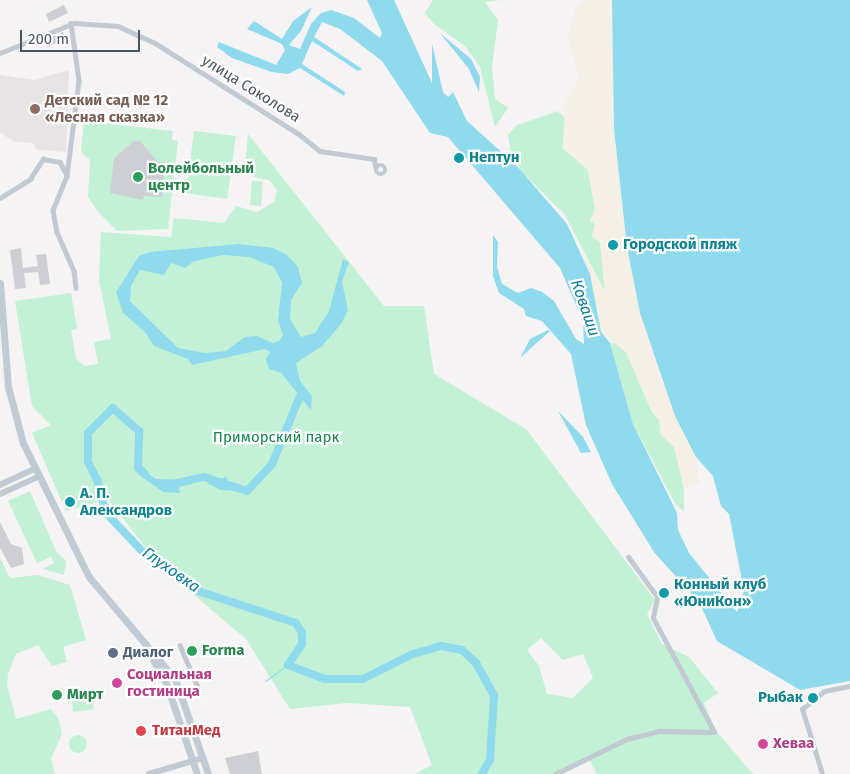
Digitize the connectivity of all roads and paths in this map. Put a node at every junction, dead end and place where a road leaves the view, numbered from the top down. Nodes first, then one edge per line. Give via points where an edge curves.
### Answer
1 (71, 23) junction
2 (0, 53) edge
3 (376, 167) dead end
4 (67, 176) junction
5 (0, 198) edge
6 (0, 283) edge
7 (76, 288) dead end
8 (35, 469) junction
9 (38, 477) junction
10 (0, 485) edge
11 (0, 494) edge
12 (628, 557) dead end
13 (180, 645) dead end
14 (158, 662) junction
15 (850, 686) edge
16 (182, 696) junction
17 (203, 758) junction
18 (193, 761) junction
19 (149, 774) edge
20 (197, 774) edge
21 (208, 774) edge
22 (556, 774) edge
23 (822, 774) edge

1 - 2 street, улица Соколова
1 - 3 street, улица Соколова via 104,23 142,36 300,134 320,151 374,159
1 - 4 street via 79,81
4 - 5 street via 60,162 44,159 30,179
4 - 7 street via 53,210 74,271
6 - 8 main road via 10,401
8 - 9 main road
8 - 10 street
9 - 11 street
9 - 14 main road via 89,577
12 - 22 street via 657,597 652,618 714,732 658,731 627,739
13 - 16 street via 198,688
14 - 16 main road
14 - 18 main road
15 - 23 street via 824,691 802,709
16 - 17 main road
17 - 18 street
17 - 21 main road
18 - 19 street
18 - 20 main road

